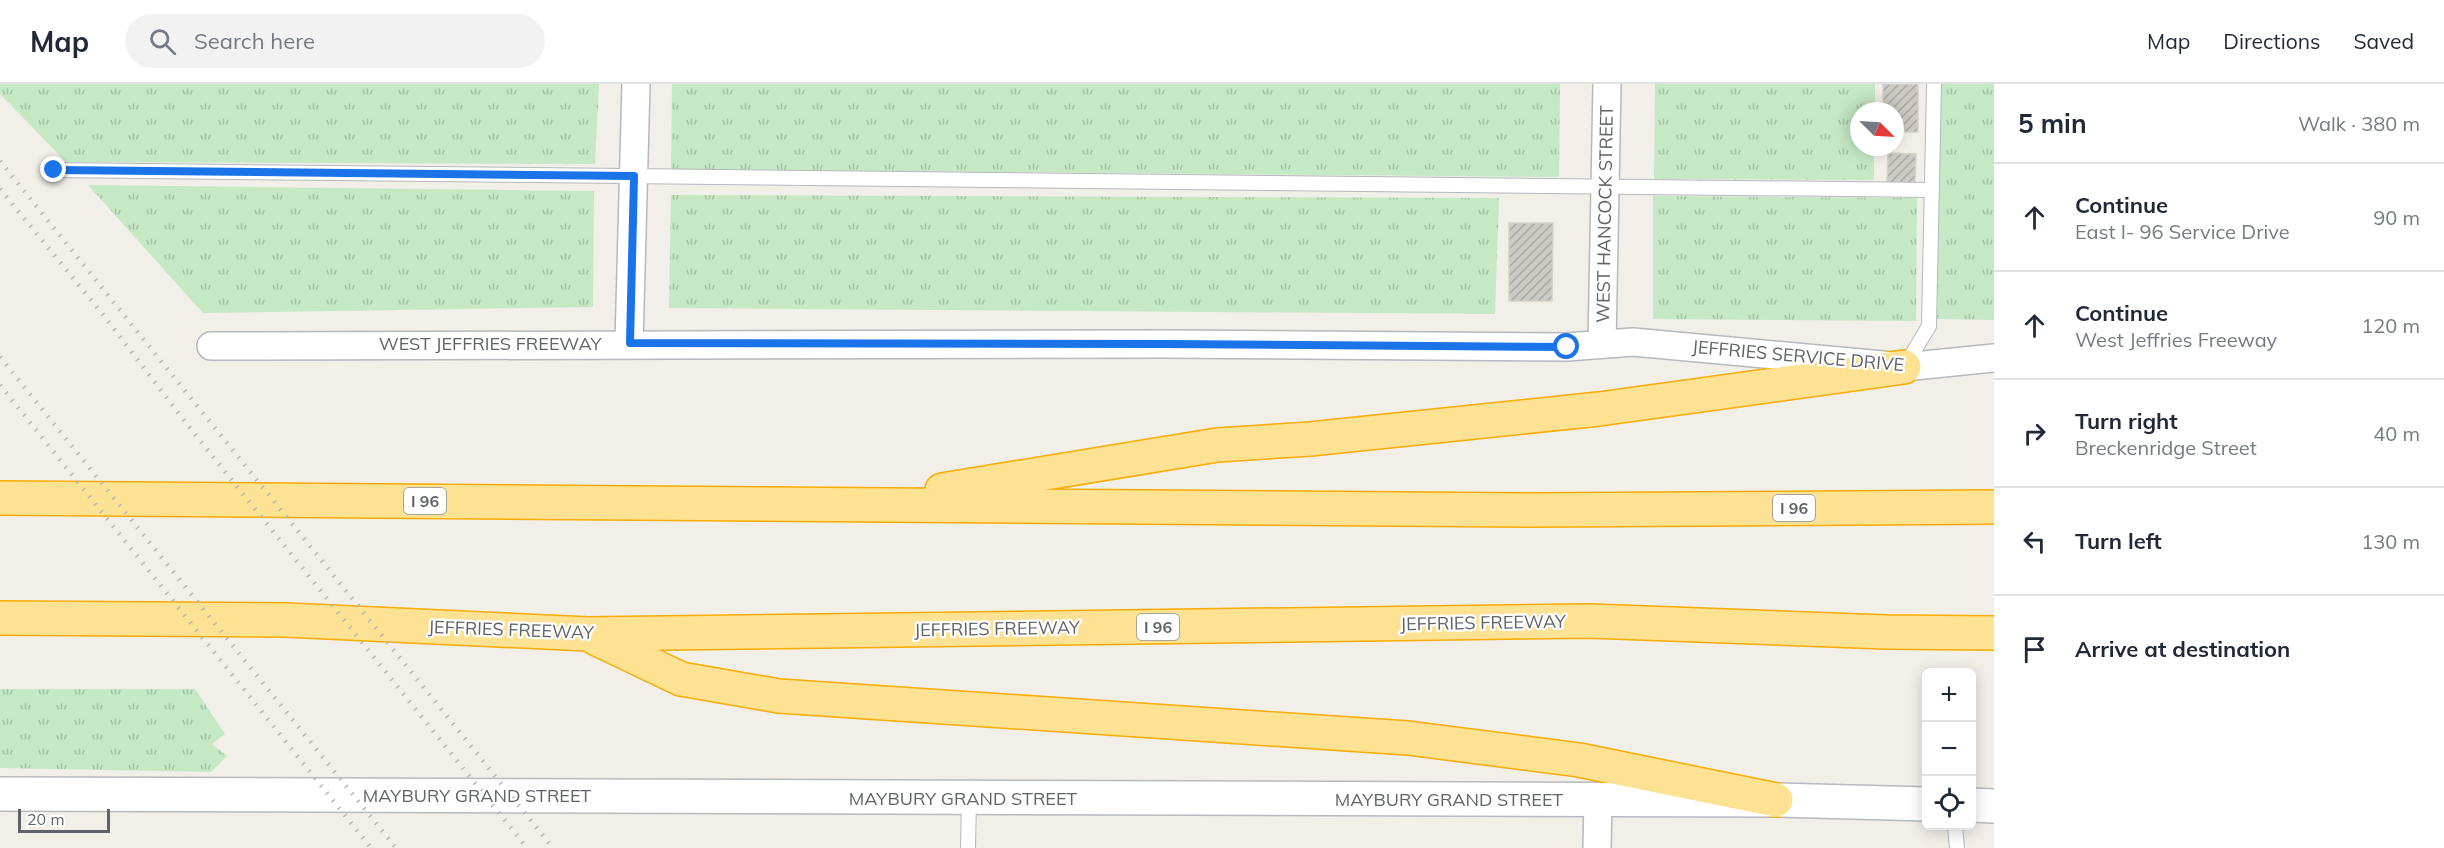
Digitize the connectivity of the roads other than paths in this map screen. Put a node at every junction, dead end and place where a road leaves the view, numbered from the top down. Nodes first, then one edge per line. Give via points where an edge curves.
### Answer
1 (636, 84) edge
2 (1607, 84) edge
3 (1934, 84) edge
4 (54, 170) dead end
5 (634, 176) junction
6 (1605, 186) junction
7 (1932, 190) junction
8 (630, 343) junction
9 (1165, 344) joint
10 (1602, 344) junction
11 (210, 346) dead end
12 (1994, 358) edge
13 (1904, 367) junction
14 (0, 498) edge
15 (850, 504) junction
16 (1994, 507) edge
17 (0, 618) edge
18 (1886, 632) junction
19 (1994, 633) edge
20 (588, 634) junction
21 (1994, 647) edge
22 (0, 794) edge
23 (969, 799) junction
24 (1776, 800) junction
25 (1598, 801) junction
26 (1922, 804) edge
27 (1976, 805) edge
28 (1994, 806) edge
29 (1955, 830) edge
30 (968, 848) edge
31 (1597, 848) edge
32 (1957, 848) edge

1 - 5 street
2 - 6 street, WEST HANCOCK STREET
3 - 7 lane
4 - 5 lane
5 - 6 lane
5 - 8 street
6 - 7 lane
6 - 10 street, WEST HANCOCK STREET
7 - 13 lane via 1929,326
8 - 9 street, WEST JEFFRIES FREEWAY
8 - 11 street, WEST JEFFRIES FREEWAY
9 - 10 street, JEFFRIES SERVICE DRIVE
10 - 13 street, JEFFRIES SERVICE DRIVE via 1633,342
12 - 13 street, JEFFRIES SERVICE DRIVE
13 - 15 highway via 1599,409 1217,445
14 - 15 highway, I 96
15 - 16 highway, I 96 via 1535,510
17 - 20 highway, JEFFRIES FREEWAY / I 96 via 286,620
18 - 19 highway, JEFFRIES FREEWAY / I 96
18 - 20 highway, JEFFRIES FREEWAY / I 96 via 1590,621
18 - 21 highway
20 - 24 highway via 681,679 779,696 1408,738 1579,760
22 - 23 street, MAYBURY GRAND STREET
23 - 25 street, MAYBURY GRAND STREET
23 - 30 lane
24 - 25 street, MAYBURY GRAND STREET
24 - 26 street, MAYBURY GRAND STREET
25 - 31 street
27 - 28 street
29 - 32 lane

